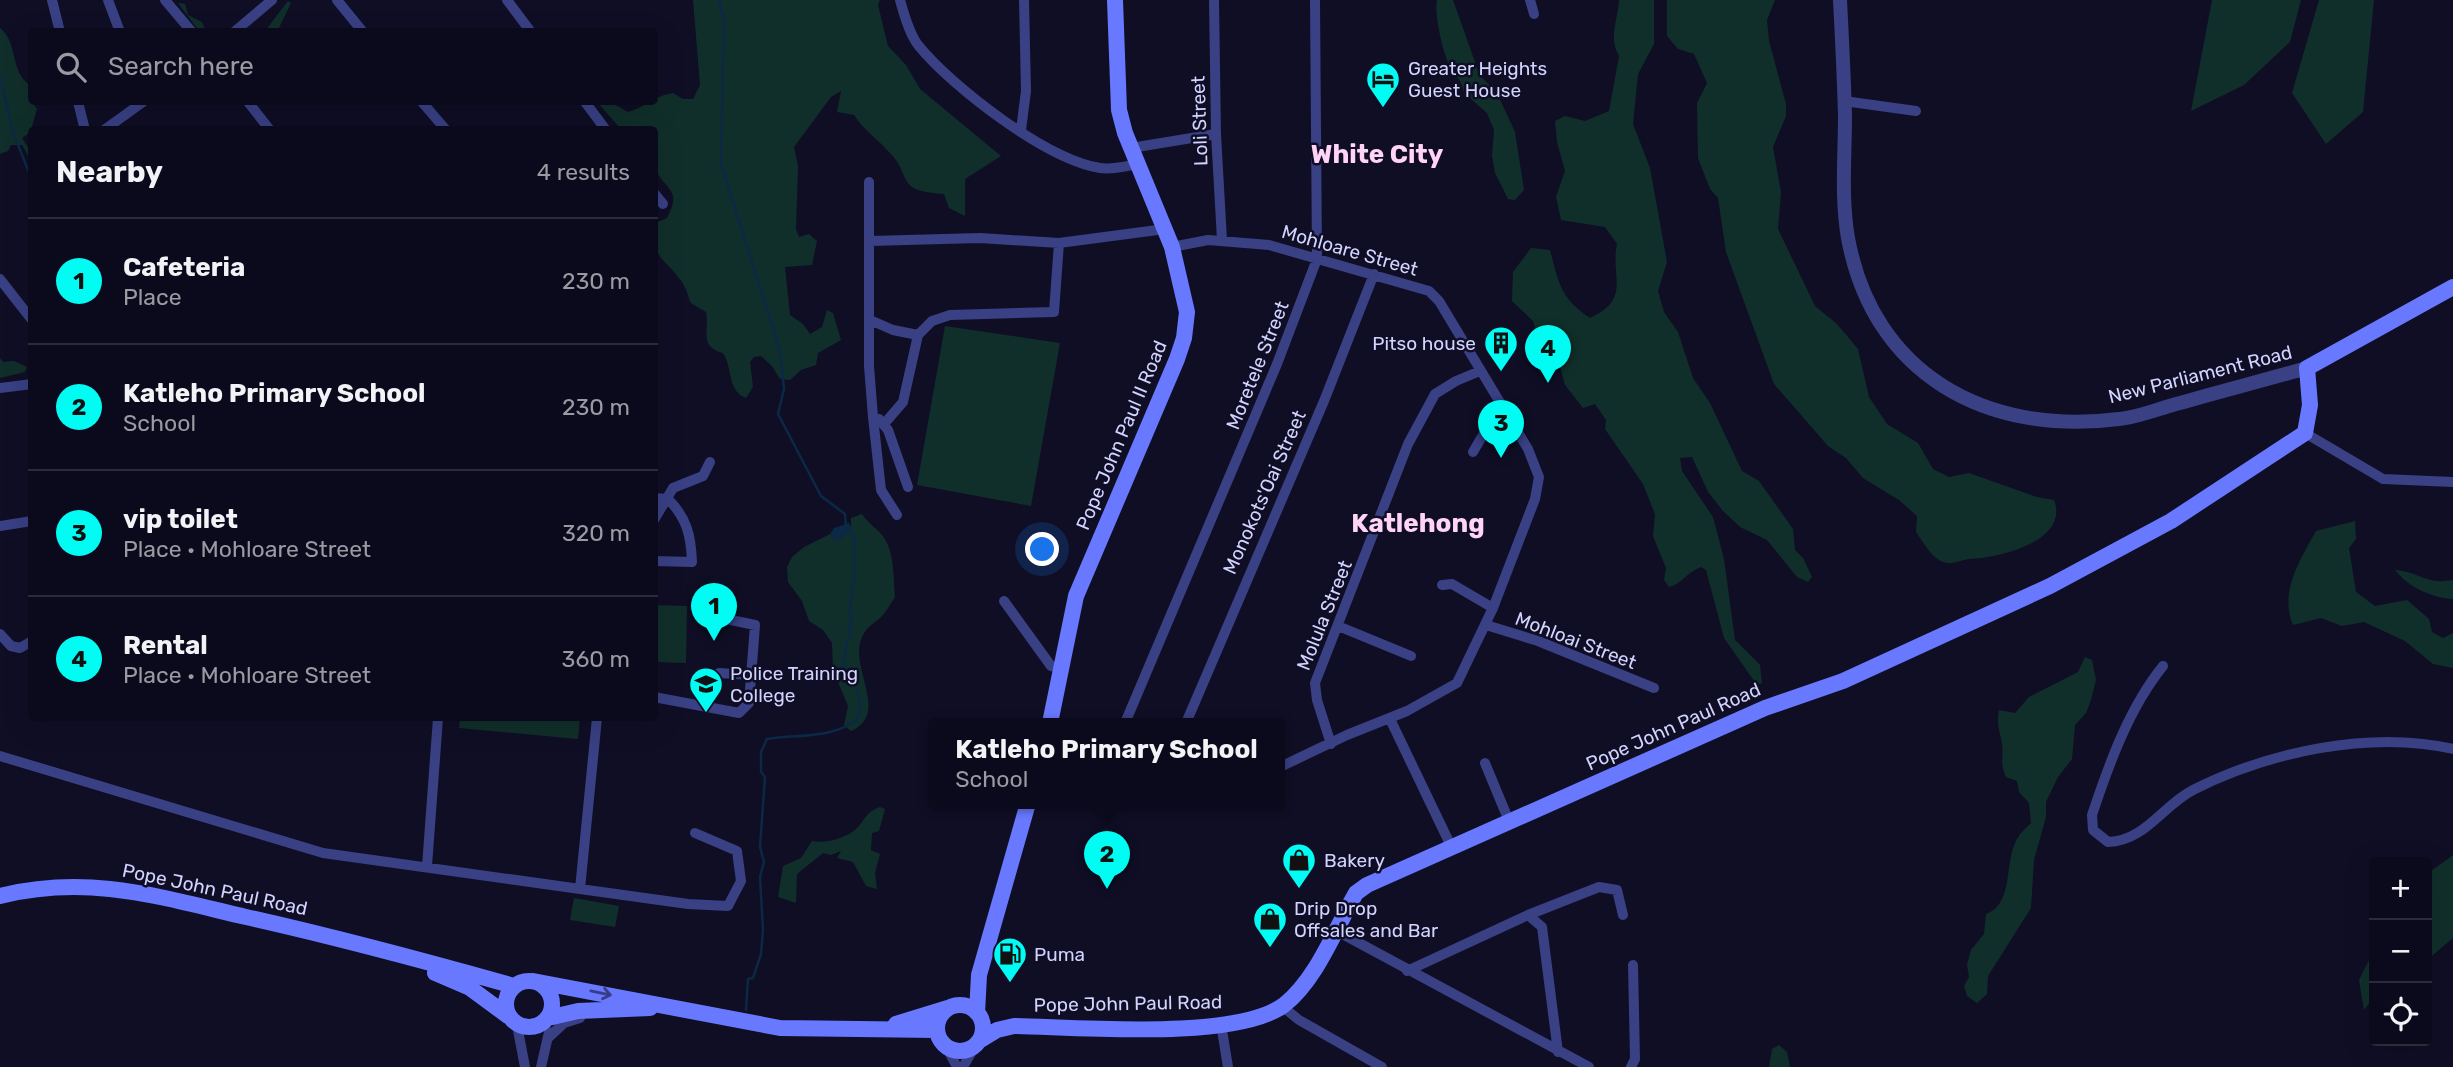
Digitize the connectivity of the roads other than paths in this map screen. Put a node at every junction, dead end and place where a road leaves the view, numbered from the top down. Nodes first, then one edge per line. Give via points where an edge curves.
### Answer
1 (52, 0) edge
2 (108, 0) edge
3 (165, 0) edge
4 (272, 0) edge
5 (337, 0) edge
6 (508, 0) edge
7 (900, 0) edge
8 (1024, 0) edge
9 (1115, 0) edge
10 (1214, 0) edge
11 (1315, 0) edge
12 (1531, 0) edge
13 (1840, 0) edge
14 (1534, 14) dead end
15 (59, 28) edge
16 (118, 28) edge
17 (189, 28) edge
18 (239, 28) edge
19 (360, 28) edge
20 (528, 28) edge
21 (1844, 101) junction
22 (79, 105) edge
23 (139, 105) edge
24 (250, 105) edge
25 (425, 105) edge
26 (587, 105) edge
27 (1916, 111) dead end
28 (84, 126) edge
29 (110, 126) edge
30 (267, 126) edge
31 (443, 126) edge
32 (603, 126) edge
33 (1021, 130) junction
34 (1216, 134) junction
35 (1131, 148) junction
36 (1138, 164) junction
37 (869, 181) dead end
38 (658, 198) edge
39 (663, 204) dead end
40 (1165, 229) junction
41 (1222, 240) junction
42 (870, 241) junction
43 (1059, 243) junction
44 (1172, 247) junction
45 (1317, 259) junction
46 (1374, 274) junction
47 (0, 279) edge
48 (2453, 287) edge
49 (28, 315) edge
50 (870, 320) junction
51 (918, 335) junction
52 (2307, 368) junction
53 (1480, 371) junction
54 (28, 384) edge
55 (0, 388) edge
56 (873, 417) junction
57 (1511, 421) junction
58 (884, 424) junction
59 (2305, 433) junction
60 (1474, 453) dead end
61 (710, 463) dead end
62 (2453, 482) edge
63 (908, 487) dead end
64 (658, 498) edge
65 (668, 499) junction
66 (658, 514) edge
67 (897, 515) dead end
68 (28, 522) edge
69 (0, 526) edge
70 (658, 561) edge
71 (1443, 584) dead end
72 (1004, 601) dead end
73 (1493, 608) junction
74 (726, 619) dead end
75 (1486, 625) junction
76 (1338, 626) junction
77 (0, 634) edge
78 (28, 643) edge
79 (1412, 656) dead end
80 (2163, 666) dead end
81 (1061, 668) junction
82 (719, 673) dead end
83 (751, 675) junction
84 (1654, 688) dead end
85 (658, 698) edge
86 (1051, 718) edge
87 (1127, 718) edge
88 (1188, 718) edge
89 (1390, 719) junction
90 (438, 721) edge
91 (597, 721) edge
92 (1331, 744) junction
93 (2453, 749) edge
94 (0, 756) edge
95 (1485, 762) dead end
96 (1285, 765) edge
97 (1026, 809) edge
98 (1509, 821) junction
99 (695, 833) dead end
100 (1451, 846) junction
101 (427, 866) junction
102 (580, 889) junction
103 (0, 896) edge
104 (1528, 915) junction
105 (1623, 915) dead end
106 (1335, 930) junction
107 (337, 937) junction
108 (1633, 965) dead end
109 (1407, 971) junction
110 (979, 975) junction
111 (533, 981) junction
112 (514, 986) junction
113 (1282, 1006) junction
114 (952, 1007) junction
115 (691, 1009) junction
116 (609, 1010) junction
117 (978, 1014) junction
118 (547, 1019) junction
119 (513, 1020) junction
120 (1221, 1024) junction
121 (1014, 1026) junction
122 (880, 1028) junction
123 (936, 1030) junction
124 (549, 1037) junction
125 (977, 1043) junction
126 (947, 1048) junction
127 (1558, 1052) junction
128 (525, 1067) edge
129 (541, 1067) edge
130 (957, 1067) edge
131 (963, 1067) edge
132 (1228, 1067) edge
133 (1382, 1067) edge
134 (1589, 1067) edge
135 (1631, 1067) edge

1 - 15 street
2 - 16 street
3 - 17 street
4 - 18 street
5 - 19 street
6 - 20 street
7 - 33 street via 916,43 983,106
8 - 33 street via 1026,91
9 - 35 main road, Pope John Paul II Road via 1119,110
10 - 34 street, Loli Street
11 - 45 street, Moretele Street
12 - 14 street
13 - 21 street, New Parliament Road
21 - 27 street
21 - 52 street, New Parliament Road via 1846,219 1863,293 1899,349 1936,381 2023,419 2074,423 2121,419
22 - 28 street
23 - 29 street
24 - 30 street
25 - 31 street
26 - 32 street
33 - 36 street via 1098,168
34 - 35 street
34 - 41 street, Loli Street
35 - 36 main road, Pope John Paul II Road
36 - 40 main road, Pope John Paul II Road
37 - 42 street
38 - 39 street
40 - 43 street
40 - 44 main road, Pope John Paul II Road
41 - 44 street, Mohloare Street
41 - 45 street, Mohloare Street via 1269,245
42 - 43 street via 980,238
42 - 50 street
43 - 51 street via 1054,312 950,315 932,321
44 - 81 main road, Pope John Paul II Road via 1187,312 1184,338 1076,596
45 - 46 street, Mohloare Street
45 - 87 street, Moretele Street
46 - 53 street, Mohloare Street via 1429,291
46 - 88 street, Monokots'Oai Street
47 - 49 street
48 - 52 main road, New Parliament Road
50 - 51 street
50 - 56 street
51 - 58 street via 903,402
52 - 59 main road via 2310,405
53 - 57 street, Mohloare Street
53 - 76 street, Molula Street via 1435,394 1408,444
54 - 55 street
56 - 58 street
56 - 67 street via 881,490
57 - 60 street via 1483,435
57 - 73 street, Mohloare Street via 1539,477
58 - 63 street
59 - 62 street via 2383,480
59 - 98 main road, Pope John Paul Road via 2171,521 2050,586 1843,681 1765,708
61 - 65 street via 703,476 673,488
64 - 65 street
65 - 66 street
65 - 70 street via 681,512 691,538 692,562
68 - 69 street
71 - 73 street via 1452,584
72 - 81 street via 1051,666
73 - 75 street, Mohloare Street
74 - 83 street via 755,625
75 - 84 street, Mohloai Street
75 - 89 street, Mohloare Street via 1457,683
76 - 79 street
76 - 92 street, Molula Street via 1315,682
77 - 78 street via 11,646
80 - 93 street via 2129,721 2092,815 2093,830 2108,842 2136,836 2193,790 2301,752 2366,744
81 - 86 main road, Pope John Paul II Road
82 - 83 street
83 - 85 street via 749,703 739,713
89 - 92 street, Mohloare Street
89 - 100 street
90 - 101 street
91 - 102 street
92 - 96 street, Mohloare Street
94 - 101 street via 323,853
95 - 98 street
97 - 110 main road
98 - 100 main road, Pope John Paul Road
99 - 102 street via 737,851 741,881 728,906
100 - 106 main road, Pope John Paul Road via 1356,893
101 - 102 street
103 - 107 main road, Pope John Paul Road via 58,887 104,887 150,893
104 - 105 street via 1606,887 1617,890
104 - 109 street
104 - 127 street via 1542,927
106 - 109 street
106 - 113 main road, Pope John Paul Road via 1309,977
107 - 112 main road, Pope John Paul Road
107 - 119 main road, Pope John Paul Road via 458,982
108 - 135 street via 1635,1059
109 - 127 street
110 - 114 main road
110 - 117 main road
111 - 112 main road
111 -> 115 main road
111 - 118 main road via 551,996
112 - 119 main road via 506,998
113 - 120 main road, Pope John Paul Road via 1249,1020
113 - 133 street
114 - 117 main road via 967,1006
114 - 122 main road
114 - 123 main road via 939,1017
115 - 116 main road
115 - 122 main road via 780,1028
116 - 118 main road via 570,1012
116 - 124 street via 564,1023
117 - 121 main road, Pope John Paul Road
117 - 125 main road via 983,1031
118 - 119 main road via 533,1027
118 - 124 street
119 - 128 street
120 - 121 main road, Pope John Paul Road
120 - 132 street
121 - 125 main road, Pope John Paul Road
122 - 123 main road
123 - 126 main road
124 - 129 street
125 - 126 main road via 961,1052
125 - 131 street
126 - 130 street
127 - 134 street

